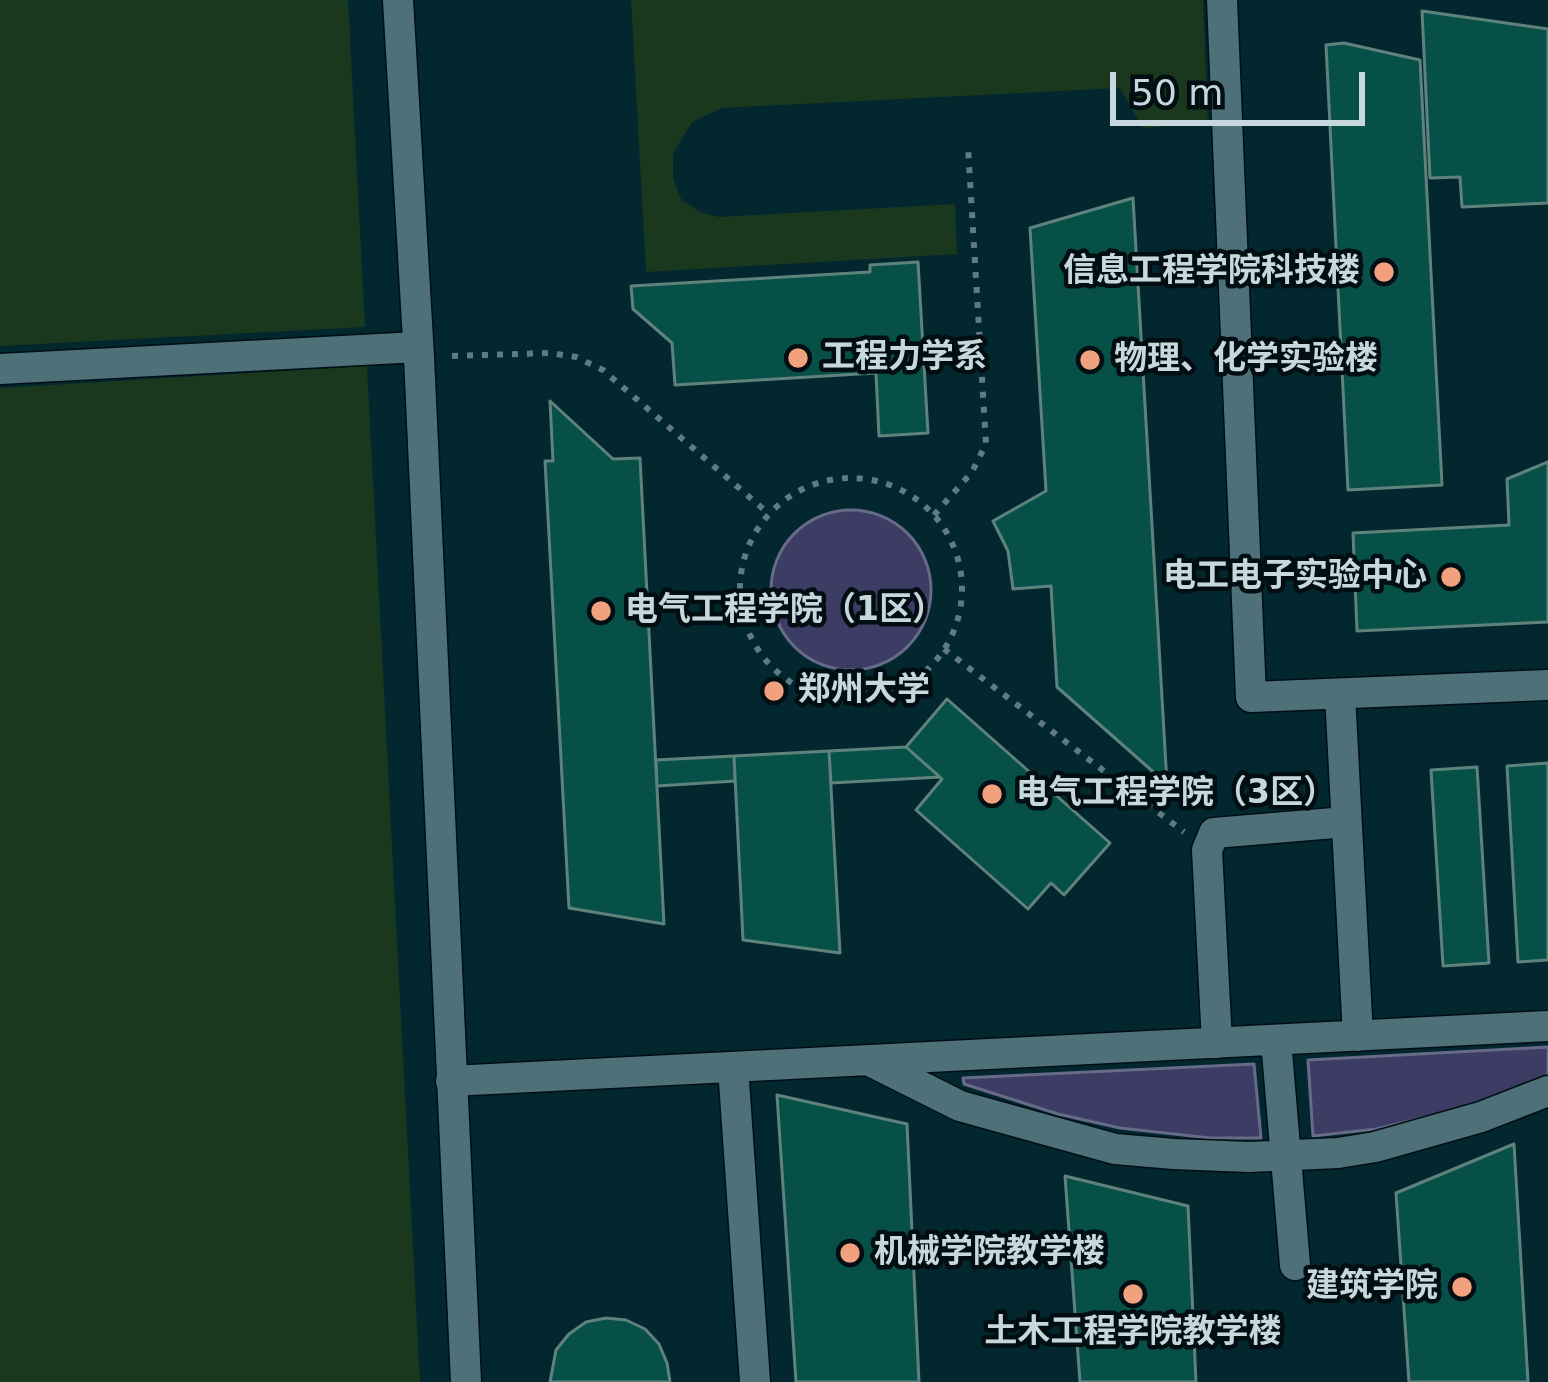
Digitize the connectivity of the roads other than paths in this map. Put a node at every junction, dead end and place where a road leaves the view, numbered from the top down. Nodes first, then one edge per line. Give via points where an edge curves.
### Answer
1 (398, 0) edge
2 (1222, 0) edge
3 (419, 352) junction
4 (0, 369) edge
5 (1548, 685) edge
6 (1340, 694) junction
7 (1346, 821) junction
8 (1548, 1026) edge
9 (1358, 1036) junction
10 (1276, 1040) junction
11 (1217, 1043) junction
12 (869, 1060) junction
13 (733, 1067) junction
14 (452, 1081) junction
15 (1548, 1091) edge
16 (1286, 1155) junction
17 (1295, 1265) dead end
18 (466, 1382) edge
19 (755, 1382) edge

1 - 3 lane
2 - 6 lane via 1251,697
3 - 4 lane
3 - 14 lane
5 - 6 lane
6 - 7 lane
7 - 9 lane
7 - 11 lane via 1214,833 1207,850
8 - 9 lane
9 - 10 lane
10 - 11 lane
10 - 16 lane
11 - 12 lane
12 - 13 lane
12 - 16 lane via 960,1106 1115,1149
13 - 14 lane
13 - 19 lane
14 - 18 lane
15 - 16 lane via 1375,1147
16 - 17 lane

